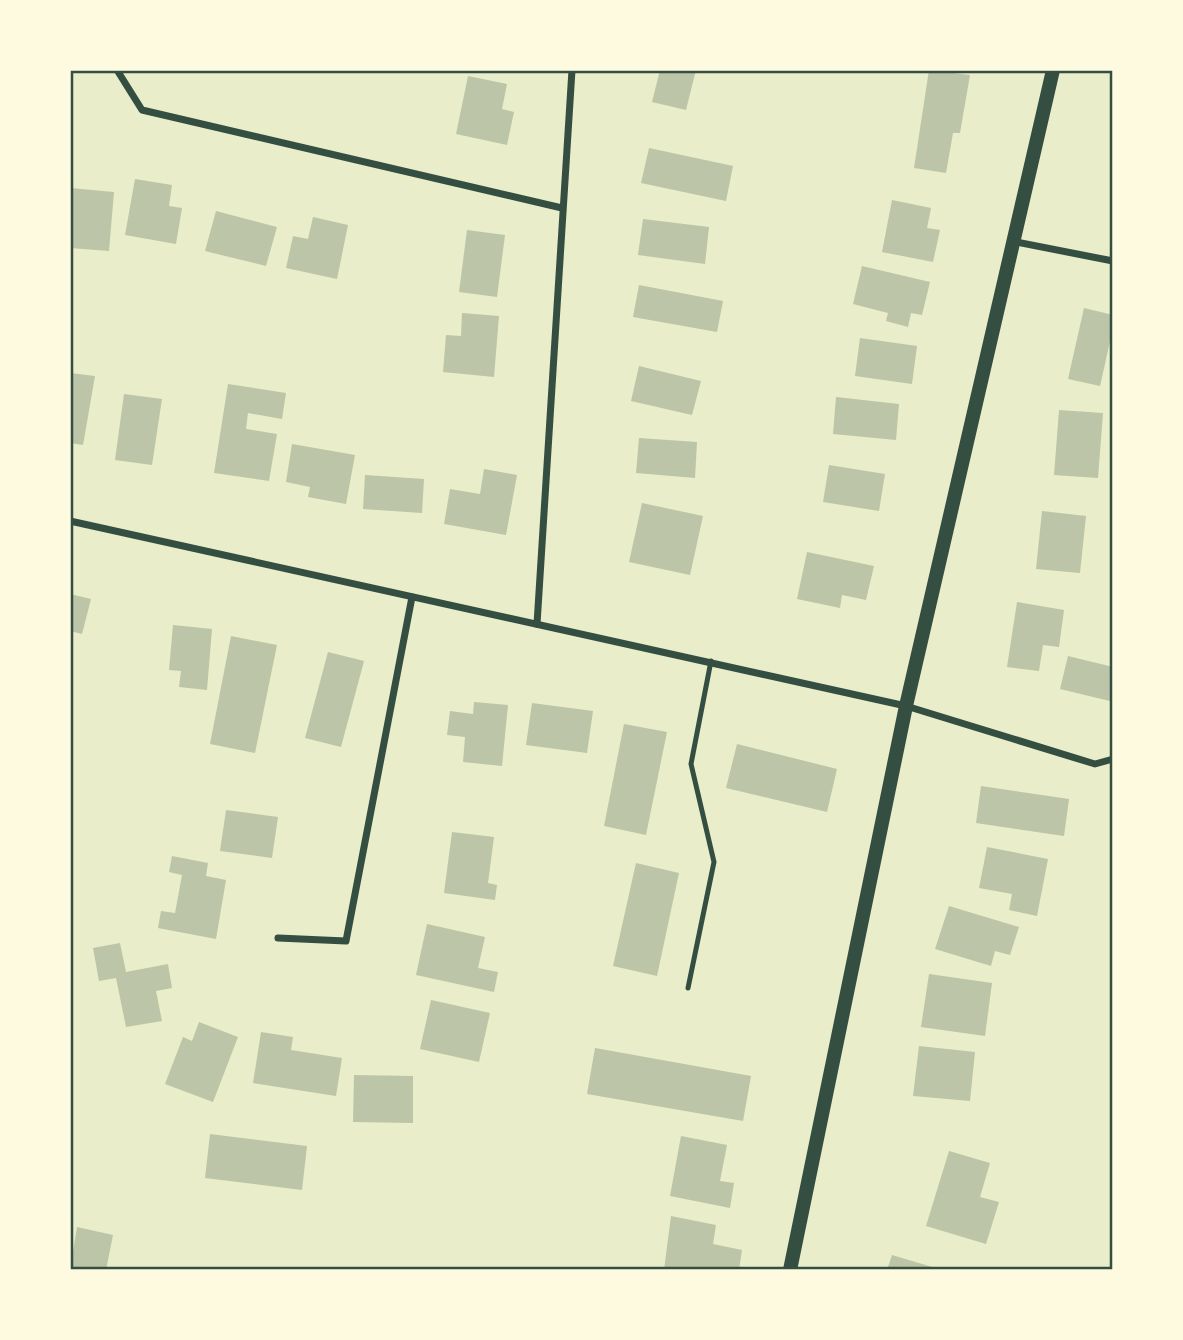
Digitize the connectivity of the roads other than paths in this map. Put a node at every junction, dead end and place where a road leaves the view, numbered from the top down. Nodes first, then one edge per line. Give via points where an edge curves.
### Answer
1 (117, 70) edge
2 (572, 70) edge
3 (1053, 70) edge
4 (562, 208) junction
5 (1016, 242) junction
6 (1113, 261) edge
7 (70, 521) edge
8 (412, 597) junction
9 (537, 624) junction
10 (711, 662) junction
11 (905, 706) junction
12 (1113, 759) edge
13 (278, 938) dead end
14 (688, 988) dead end
15 (790, 1270) edge

1 - 4 street via 142,110
2 - 4 street
3 - 5 main road
4 - 9 street
5 - 6 street
5 - 11 main road
7 - 8 street
8 - 9 street
8 - 13 street via 346,941
9 - 10 street
10 - 11 street
10 - 14 lane via 691,764 714,862
11 - 12 street via 1095,764
11 - 15 main road

